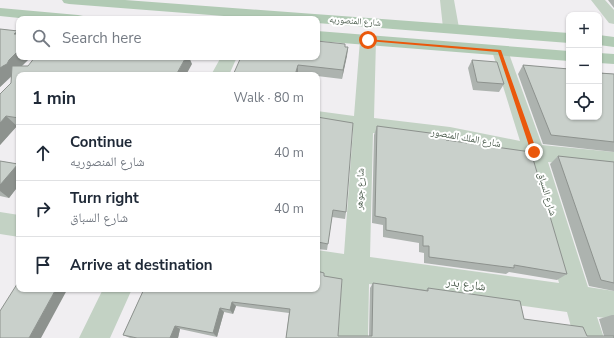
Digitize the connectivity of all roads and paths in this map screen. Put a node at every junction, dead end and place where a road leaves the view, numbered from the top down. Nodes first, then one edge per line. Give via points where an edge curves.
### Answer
1 (69, 0) edge
2 (447, 0) edge
3 (598, 0) edge
4 (0, 12) edge
5 (45, 16) edge
6 (248, 16) edge
7 (320, 20) edge
8 (614, 20) edge
9 (451, 28) junction
10 (320, 36) edge
11 (566, 38) edge
12 (368, 40) junction
13 (602, 40) edge
14 (614, 42) edge
15 (500, 51) junction
16 (566, 56) edge
17 (602, 58) edge
18 (614, 59) edge
19 (228, 60) edge
20 (222, 72) edge
21 (320, 118) edge
22 (362, 123) junction
23 (534, 152) junction
24 (614, 161) edge
25 (0, 223) edge
26 (16, 226) edge
27 (320, 263) edge
28 (356, 268) junction
29 (117, 292) edge
30 (577, 300) junction
31 (614, 306) edge
32 (94, 338) edge
33 (353, 338) edge
34 (589, 338) edge

1 - 6 main road, شارع المنصوريه
2 - 9 street
3 - 8 street
4 - 5 main road
7 - 9 main road, شارع المنصوريه
9 - 11 main road, شارع المنصوريه
10 - 12 main road, شارع المنصوريه
12 - 15 main road, شارع المنصوريه
12 - 22 street, شارع جوهر
13 - 14 main road
15 - 16 main road, شارع المنصوريه
15 - 23 street, شارع السباق
17 - 18 main road
19 - 20 street
21 - 22 street, شارع الملك المنصور
22 - 23 street, شارع الملك المنصور via 450,134
22 - 28 street, شارع جوهر
23 - 24 street, شارع الملك المنصور
23 - 30 street, شارع السباق
25 - 26 street
27 - 28 street, شارع بدر
28 - 30 street, شارع بدر
28 - 33 street, شارع جوهر
29 - 32 street
30 - 31 street, شارع بدر
30 - 34 street, شارع السباق

